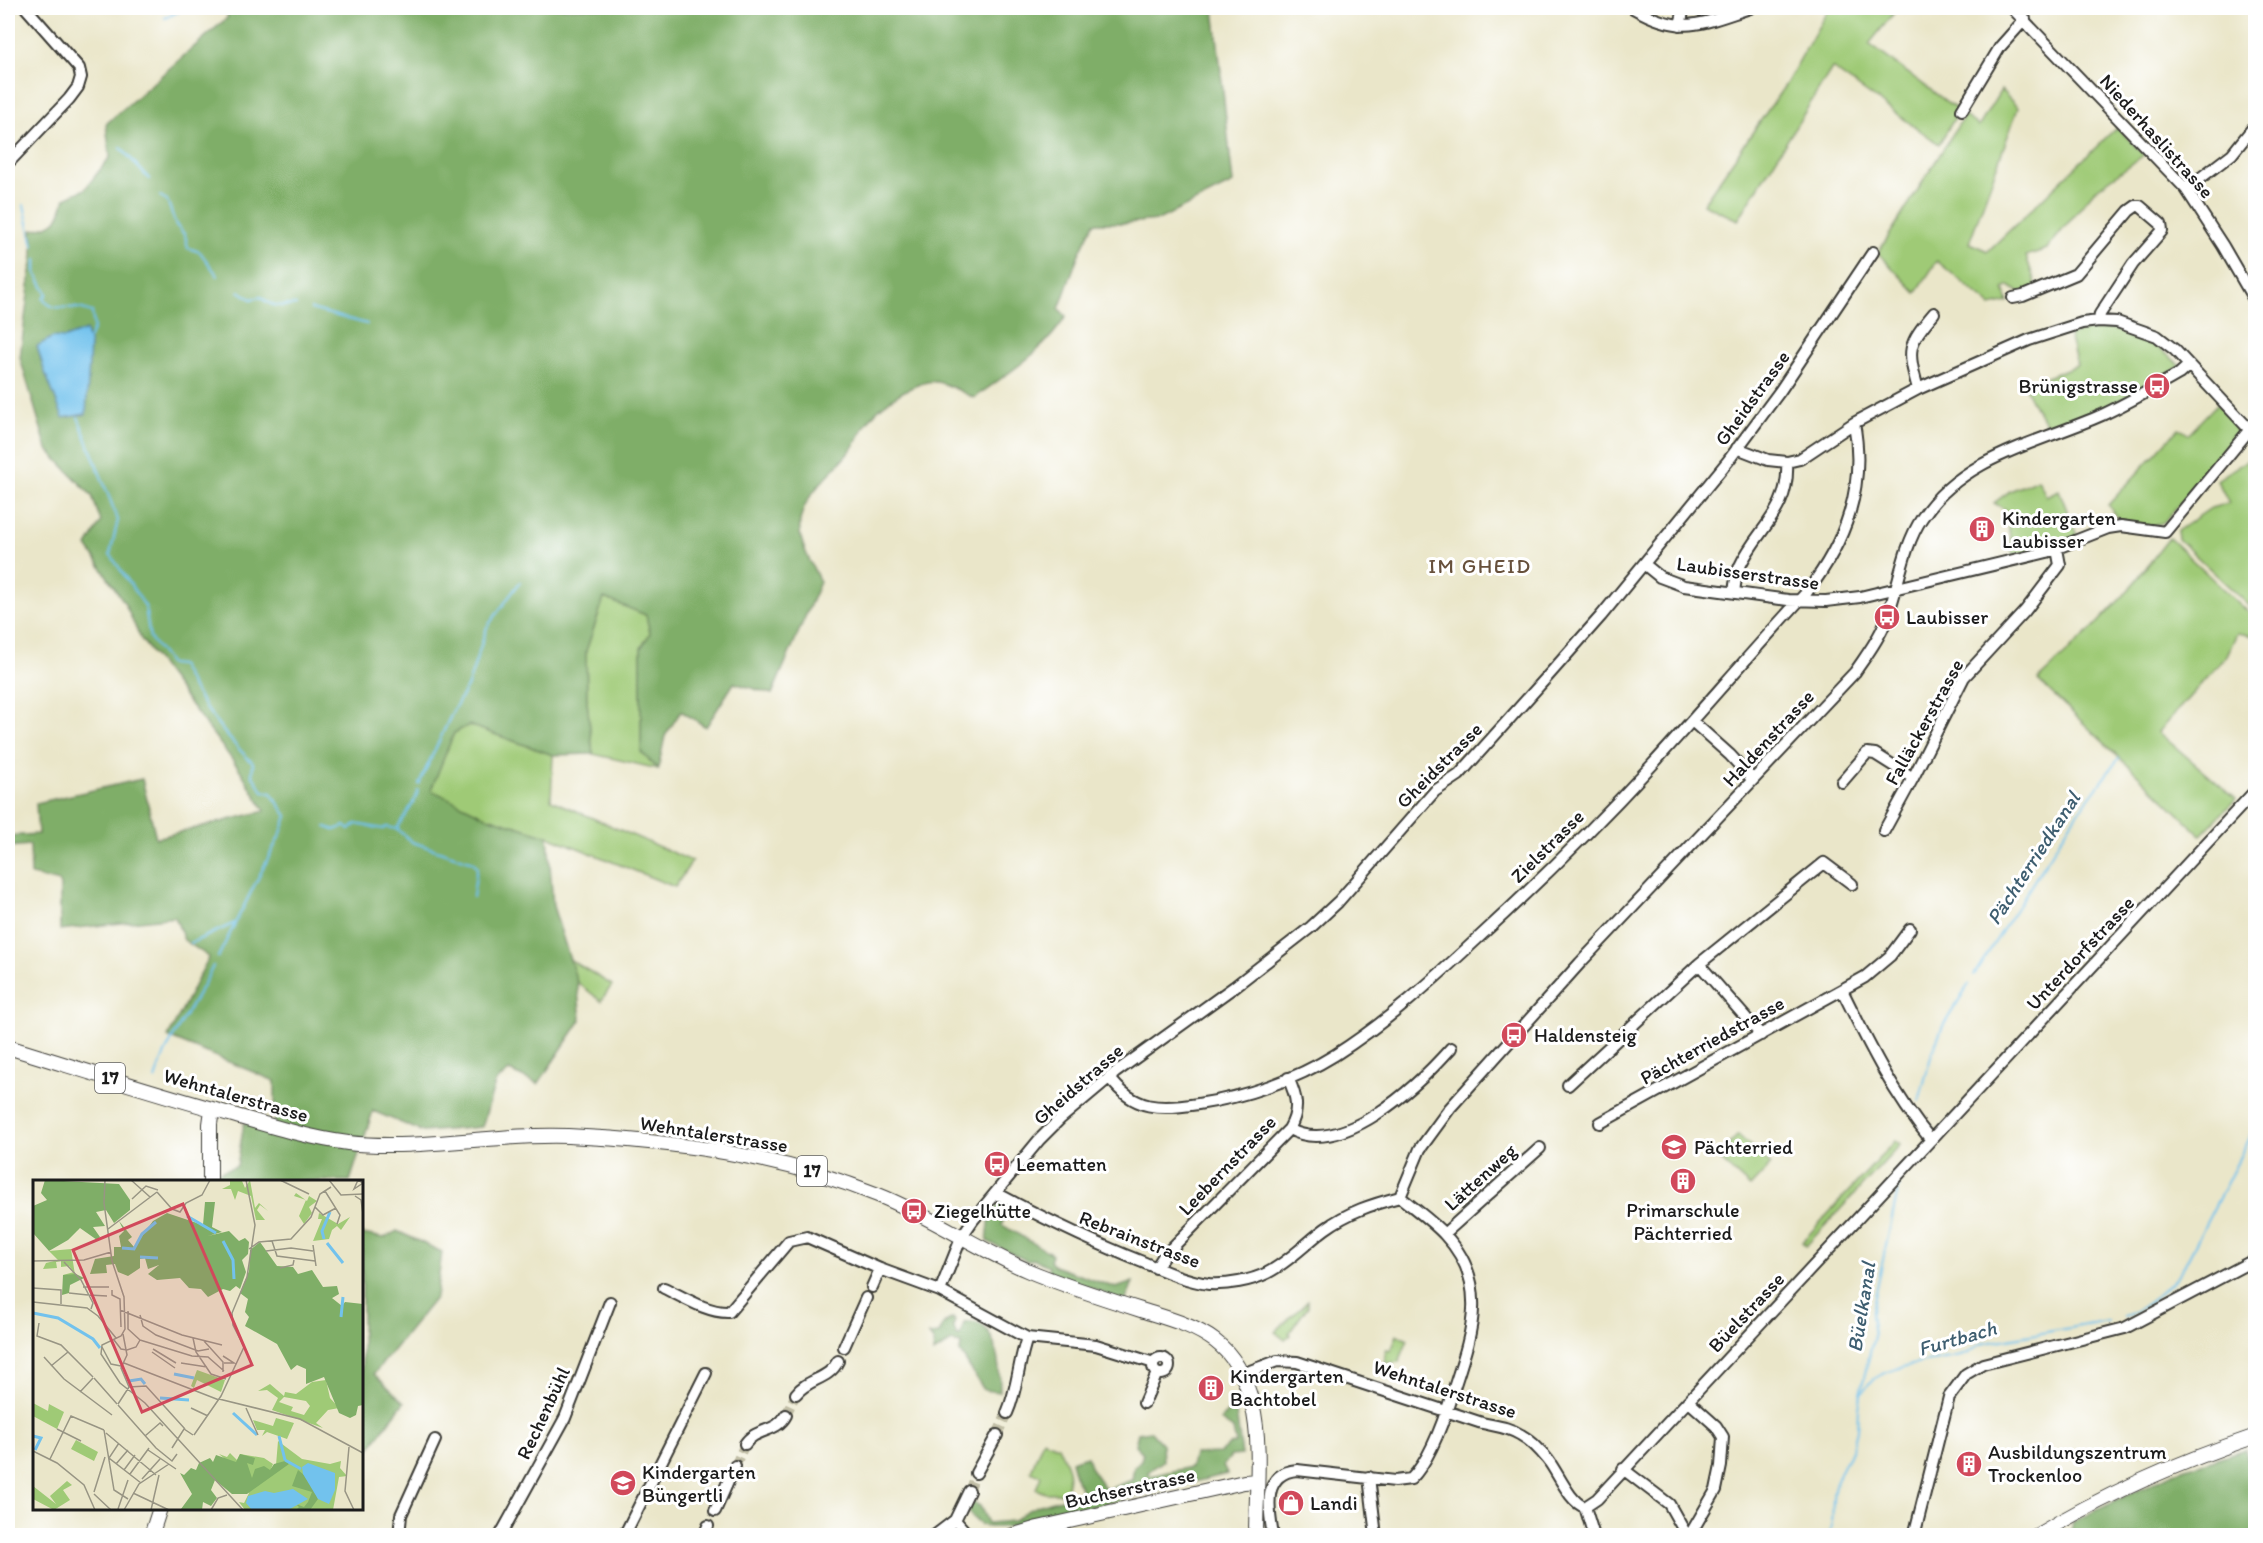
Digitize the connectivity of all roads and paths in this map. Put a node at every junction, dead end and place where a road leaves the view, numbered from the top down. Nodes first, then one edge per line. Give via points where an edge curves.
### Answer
1 (26, 8) edge
2 (1633, 8) edge
3 (1683, 8) edge
4 (1750, 8) edge
5 (2012, 8) edge
6 (2025, 14) edge
7 (1680, 25) junction
8 (1962, 110) dead end
9 (2256, 124) edge
10 (8, 162) edge
11 (2186, 189) junction
12 (1873, 252) dead end
13 (2013, 298) dead end
14 (2256, 303) edge
15 (1934, 313) dead end
16 (2098, 321) junction
17 (2189, 365) junction
18 (1918, 389) junction
19 (1854, 423) junction
20 (2252, 425) edge
21 (1737, 448) junction
22 (1787, 462) junction
23 (2057, 549) junction
24 (1644, 564) junction
25 (1895, 589) junction
26 (1734, 593) junction
27 (1799, 601) junction
28 (1692, 721) junction
29 (1913, 778) junction
30 (1753, 780) junction
31 (1842, 782) dead end
32 (2256, 790) edge
33 (1884, 831) dead end
34 (1852, 884) dead end
35 (1910, 929) dead end
36 (1699, 964) junction
37 (1842, 990) junction
38 (1761, 1035) junction
39 (8, 1047) edge
40 (1451, 1048) dead end
41 (1109, 1077) junction
42 (1288, 1078) junction
43 (1568, 1086) dead end
44 (212, 1110) junction
45 (1600, 1123) dead end
46 (1289, 1129) junction
47 (1931, 1140) junction
48 (1540, 1148) dead end
49 (210, 1180) edge
50 (996, 1193) junction
51 (1400, 1197) junction
52 (1444, 1234) junction
53 (962, 1236) junction
54 (2256, 1259) edge
55 (1156, 1268) junction
56 (880, 1269) junction
57 (872, 1287) dead end
58 (664, 1288) dead end
59 (940, 1291) junction
60 (867, 1298) dead end
61 (610, 1302) dead end
62 (1027, 1338) junction
63 (844, 1347) dead end
64 (838, 1361) dead end
65 (706, 1373) dead end
66 (1242, 1374) junction
67 (796, 1394) tunnel mouth
68 (1688, 1401) junction
69 (1144, 1403) dead end
70 (1447, 1410) junction
71 (1007, 1413) tunnel mouth
72 (786, 1415) tunnel mouth
73 (997, 1435) tunnel mouth
74 (2256, 1436) edge
75 (435, 1440) dead end
76 (745, 1444) tunnel mouth
77 (735, 1466) tunnel mouth
78 (1623, 1469) junction
79 (976, 1473) tunnel mouth
80 (1369, 1477) junction
81 (1257, 1481) junction
82 (969, 1491) tunnel mouth
83 (1585, 1506) junction
84 (160, 1510) edge
85 (715, 1511) dead end
86 (955, 1520) junction
87 (151, 1536) edge
88 (399, 1536) edge
89 (500, 1536) edge
90 (624, 1536) edge
91 (934, 1536) edge
92 (969, 1536) edge
93 (1011, 1536) edge
94 (1256, 1536) edge
95 (1273, 1536) edge
96 (1376, 1536) edge
97 (1594, 1536) edge
98 (1687, 1536) edge
99 (1914, 1536) edge
100 (2036, 1536) edge

1 - 10 street via 79,68 81,77 69,99
2 - 7 street via 1660,21
3 - 7 street
4 - 7 street via 1698,25
5 - 6 street, Niederhaslistrasse
6 - 8 street
6 - 11 street, Niederhaslistrasse
9 - 11 street via 2232,154
11 - 14 street, Niederhaslistrasse
12 - 21 street, Gheidstrasse
13 - 16 street via 2076,274 2129,211 2140,206 2161,224 2162,231 2128,272
15 - 18 street via 1918,332 1909,358
16 - 17 street via 2127,325 2157,336
16 - 18 street via 2029,340
17 - 20 street
17 - 25 street, Haldenstrasse via 2103,414 1993,458 1960,477 1922,519 1905,552
18 - 19 street
19 - 22 street via 1814,451
19 - 27 street, Zielstrasse via 1858,475 1852,505 1837,548
20 - 23 street, Laubisserstrasse via 2165,532 2108,528
21 - 22 street via 1768,460
21 - 24 street, Gheidstrasse
22 - 26 street via 1780,502 1741,563
23 - 25 street, Laubisserstrasse
23 - 29 street, Falläckerstrasse via 2060,566 1964,677
24 - 26 street, Laubisserstrasse via 1672,583
24 - 41 street, Gheidstrasse via 1459,775 1429,797 1338,902 1271,959
25 - 27 street, Laubisserstrasse via 1840,600
25 - 30 street, Haldenstrasse via 1884,625 1855,672
26 - 27 street, Laubisserstrasse
27 - 28 street, Zielstrasse
28 - 30 street
28 - 42 street, Zielstrasse via 1578,842 1457,957 1382,1023 1333,1056
29 - 31 street via 1867,753
29 - 33 street, Falläckerstrasse
30 - 51 street, Haldenstrasse via 1450,1108 1420,1149
32 - 47 street, Unterdorfstrasse
34 - 36 street via 1824,863
35 - 37 street, Pächterriedstrasse via 1890,956
36 - 38 street
36 - 43 street
37 - 38 street, Pächterriedstrasse
37 - 47 street via 1876,1061
38 - 45 street, Pächterriedstrasse
39 - 44 main road, Wehntalerstrasse / 17
40 - 46 street via 1378,1114 1360,1124 1329,1135
41 - 42 street, Zielstrasse via 1141,1104 1169,1108 1214,1101
41 - 50 street, Gheidstrasse via 1039,1140
42 - 46 street, Leebernstrasse via 1297,1100
44 - 49 main road
44 - 53 main road, Wehntalerstrasse / 17 via 347,1143 564,1136 703,1148 805,1169 880,1195
46 - 55 street, Leebernstrasse
47 - 68 street, Büelstrasse
48 - 52 street, Lättenweg
50 - 53 street, Gheidstrasse
50 - 55 street, Rebrainstrasse via 1050,1223
51 - 52 street
51 - 55 street, Rebrainstrasse via 1341,1218 1282,1264 1250,1279 1211,1284
52 - 70 street via 1456,1249 1470,1281 1474,1310 1470,1339
53 - 59 street, Gheidstrasse
53 - 66 main road, Wehntalerstrasse / 17 via 1031,1272 1196,1330 1226,1351
54 - 99 street via 2125,1328 1983,1364 1966,1374 1950,1397
56 - 57 street
56 - 58 street via 807,1237 798,1237 776,1254 729,1312
56 - 59 street
59 - 62 street
60 - 63 street
61 - 89 street, Rechenbühl via 565,1418
62 - 69 street via 1096,1345 1155,1368
62 - 71 street
64 - 67 street via 824,1377 804,1384
65 - 90 street
66 - 70 street, Wehntalerstrasse via 1287,1360
66 - 81 main road, 17 via 1256,1427
68 - 78 street, Büelstrasse
68 - 98 street via 1723,1437 1716,1490
70 - 80 street via 1423,1464 1411,1479
70 - 83 street, Wehntalerstrasse via 1521,1435 1546,1458 1576,1502
72 - 76 street via 783,1422 752,1435
73 - 79 street
74 - 100 main road via 2150,1476
75 - 88 street via 401,1515
77 - 85 street
78 - 83 street, Büelstrasse via 1597,1499
78 - 98 street via 1669,1504
80 - 95 street via 1288,1471 1275,1480 1270,1493
80 - 96 street
81 - 93 main road, Buchserstrasse
81 - 94 main road, 17
82 - 86 street
83 - 97 street, Wehntalerstrasse
84 - 87 main road
86 - 91 street
86 - 92 street

